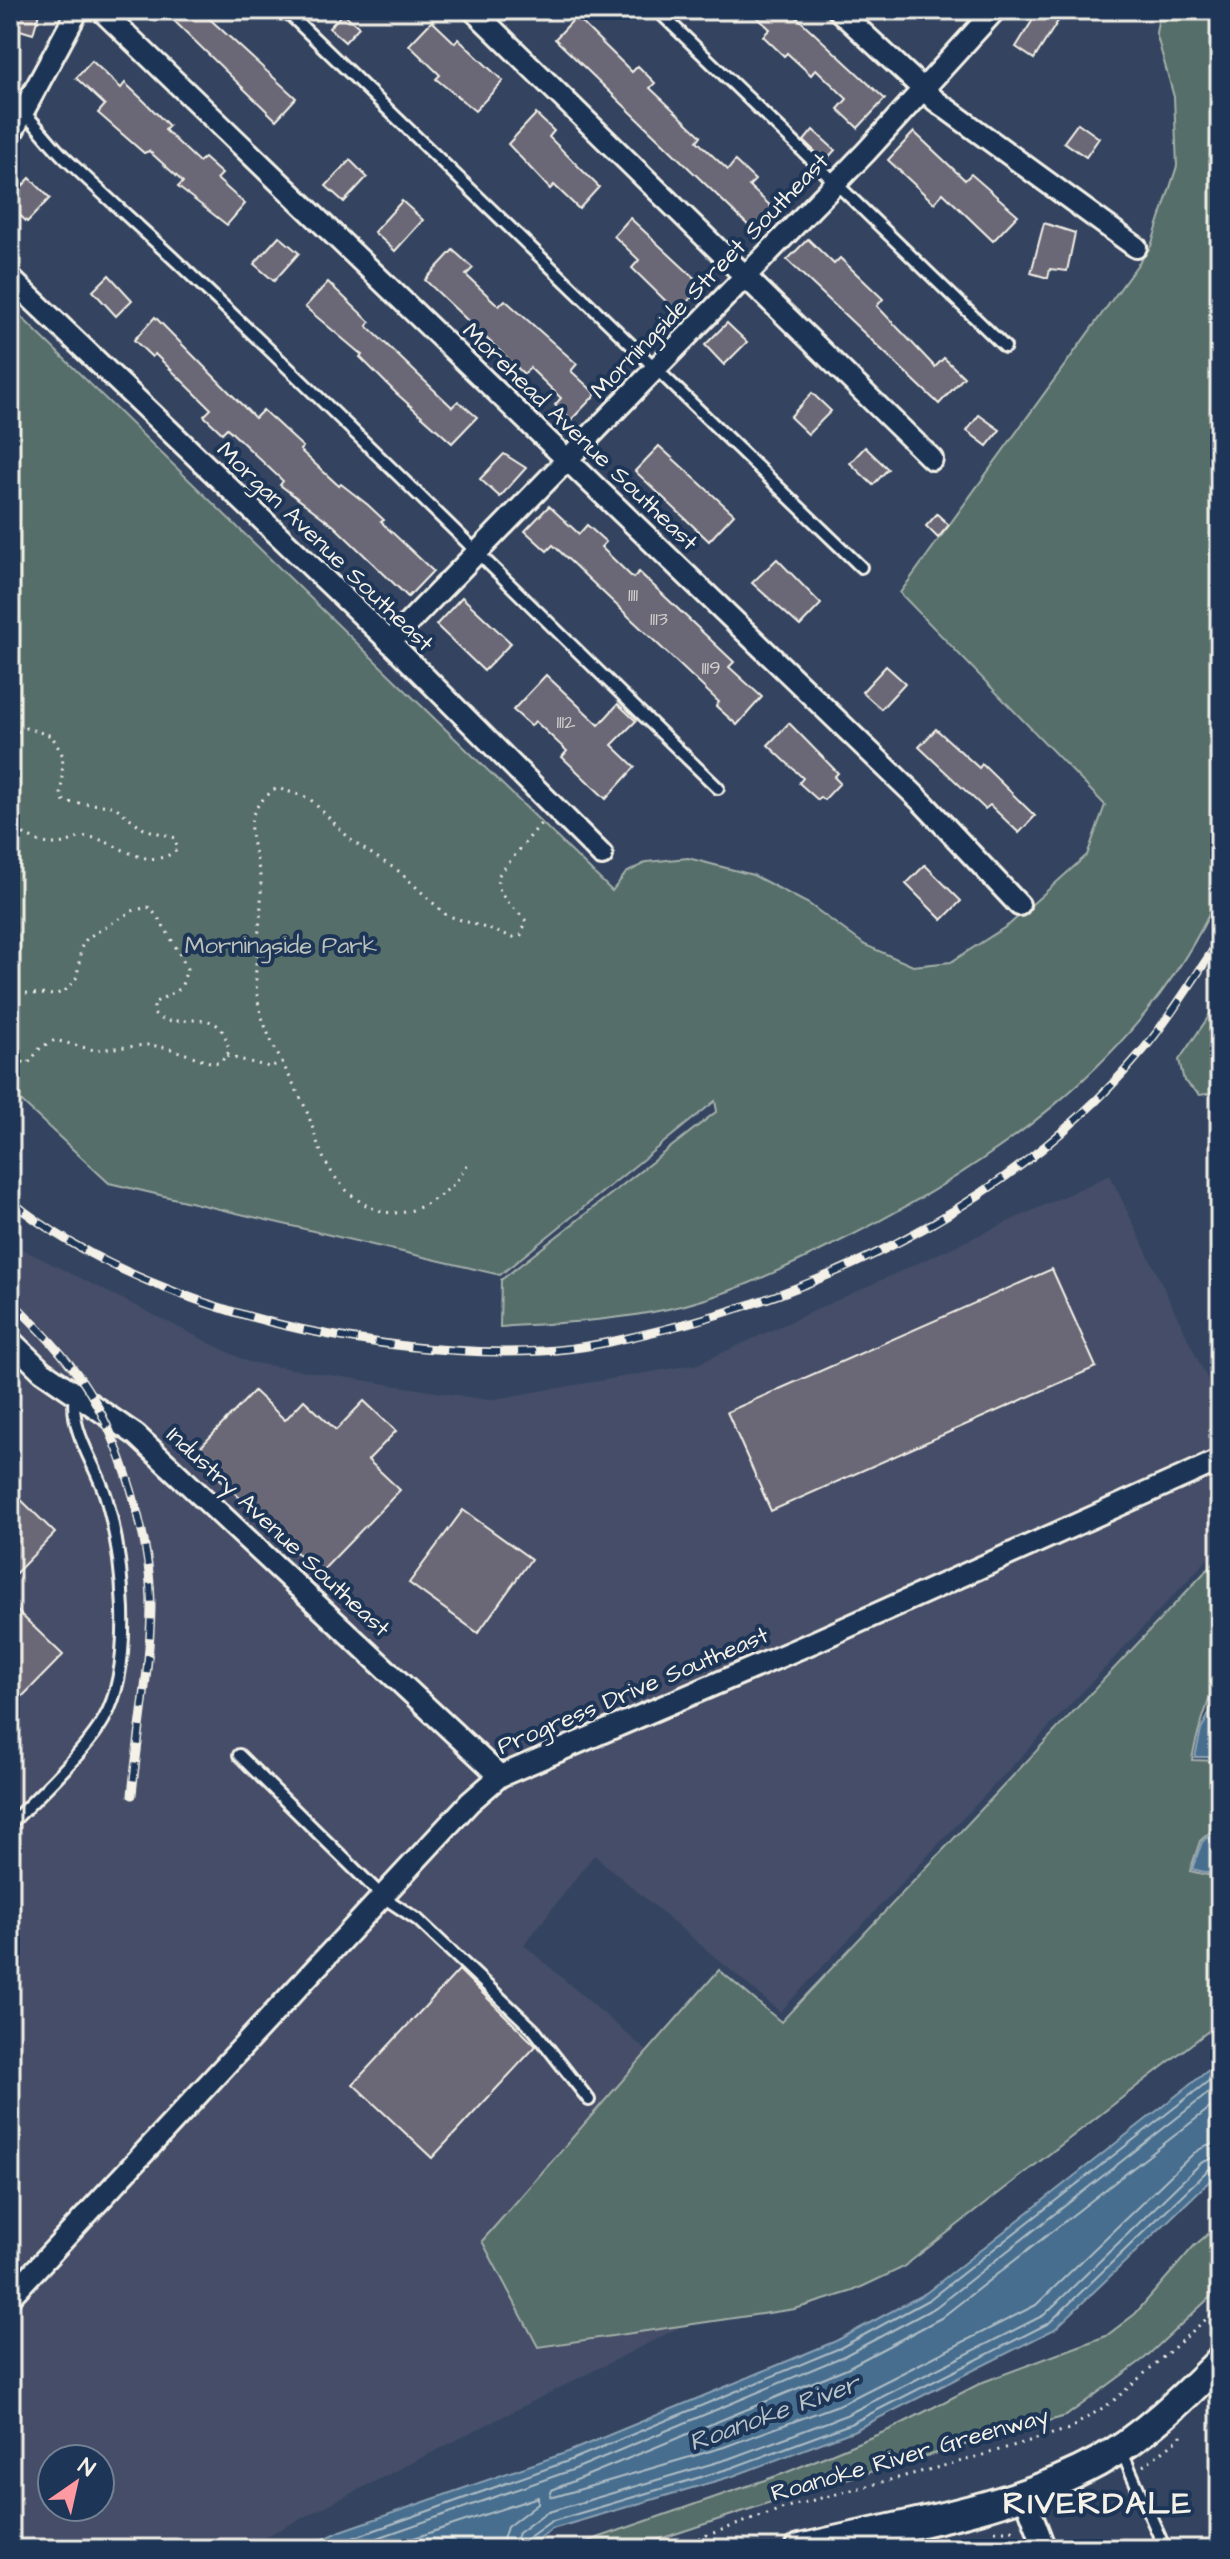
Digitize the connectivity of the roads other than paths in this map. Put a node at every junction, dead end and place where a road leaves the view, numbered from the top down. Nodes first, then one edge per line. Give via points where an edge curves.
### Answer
1 (78, 10) edge
2 (101, 10) edge
3 (285, 10) edge
4 (473, 10) edge
5 (657, 10) edge
6 (838, 10) edge
7 (995, 10) edge
8 (924, 89) junction
9 (17, 106) edge
10 (10, 136) edge
11 (835, 185) junction
12 (1136, 247) dead end
13 (744, 276) junction
14 (10, 278) edge
15 (1005, 347) dead end
16 (657, 368) junction
17 (932, 459) dead end
18 (567, 460) junction
19 (478, 553) junction
20 (861, 567) dead end
21 (390, 642) junction
22 (718, 788) dead end
23 (602, 855) dead end
24 (1019, 905) dead end
25 (10, 1340) edge
26 (75, 1392) junction
27 (1220, 1460) edge
28 (239, 1755) dead end
29 (500, 1776) junction
30 (10, 1824) edge
31 (383, 1897) junction
32 (589, 2100) dead end
33 (10, 2297) edge
34 (1220, 2361) edge
35 (1120, 2448) junction
36 (1024, 2494) junction
37 (809, 2548) edge
38 (1045, 2549) edge
39 (1165, 2549) edge

1 - 9 street
2 - 18 street, Morehead Avenue Southeast
3 - 16 lane
4 - 13 street
5 - 11 lane
6 - 8 street
7 - 8 street, Morningside Street Southeast
8 - 11 street, Morningside Street Southeast
8 - 12 street
9 - 10 street
9 - 19 lane
11 - 13 street, Morningside Street Southeast
11 - 15 lane
13 - 16 street, Morningside Street Southeast
13 - 17 street
14 - 21 street, Morgan Avenue Southeast
16 - 18 street, Morningside Street Southeast
16 - 20 lane
18 - 19 street, Morningside Street Southeast
18 - 24 street, Morehead Avenue Southeast via 912,793
19 - 21 street, Morningside Street Southeast
19 - 22 lane
21 - 23 street, Morgan Avenue Southeast
25 - 26 street, Industry Avenue Southeast via 42,1371
26 - 29 street, Industry Avenue Southeast via 136,1435
26 - 30 lane via 74,1425 95,1463 107,1501 119,1577 121,1640 115,1696 103,1722
27 - 29 street, Progress Drive Southeast
28 - 31 lane
29 - 31 street, Progress Drive Southeast
31 - 32 lane via 418,1920 534,2030
31 - 33 street, Progress Drive Southeast
34 - 35 main road
35 - 36 main road
35 - 39 lane
36 - 37 main road
36 - 38 street

